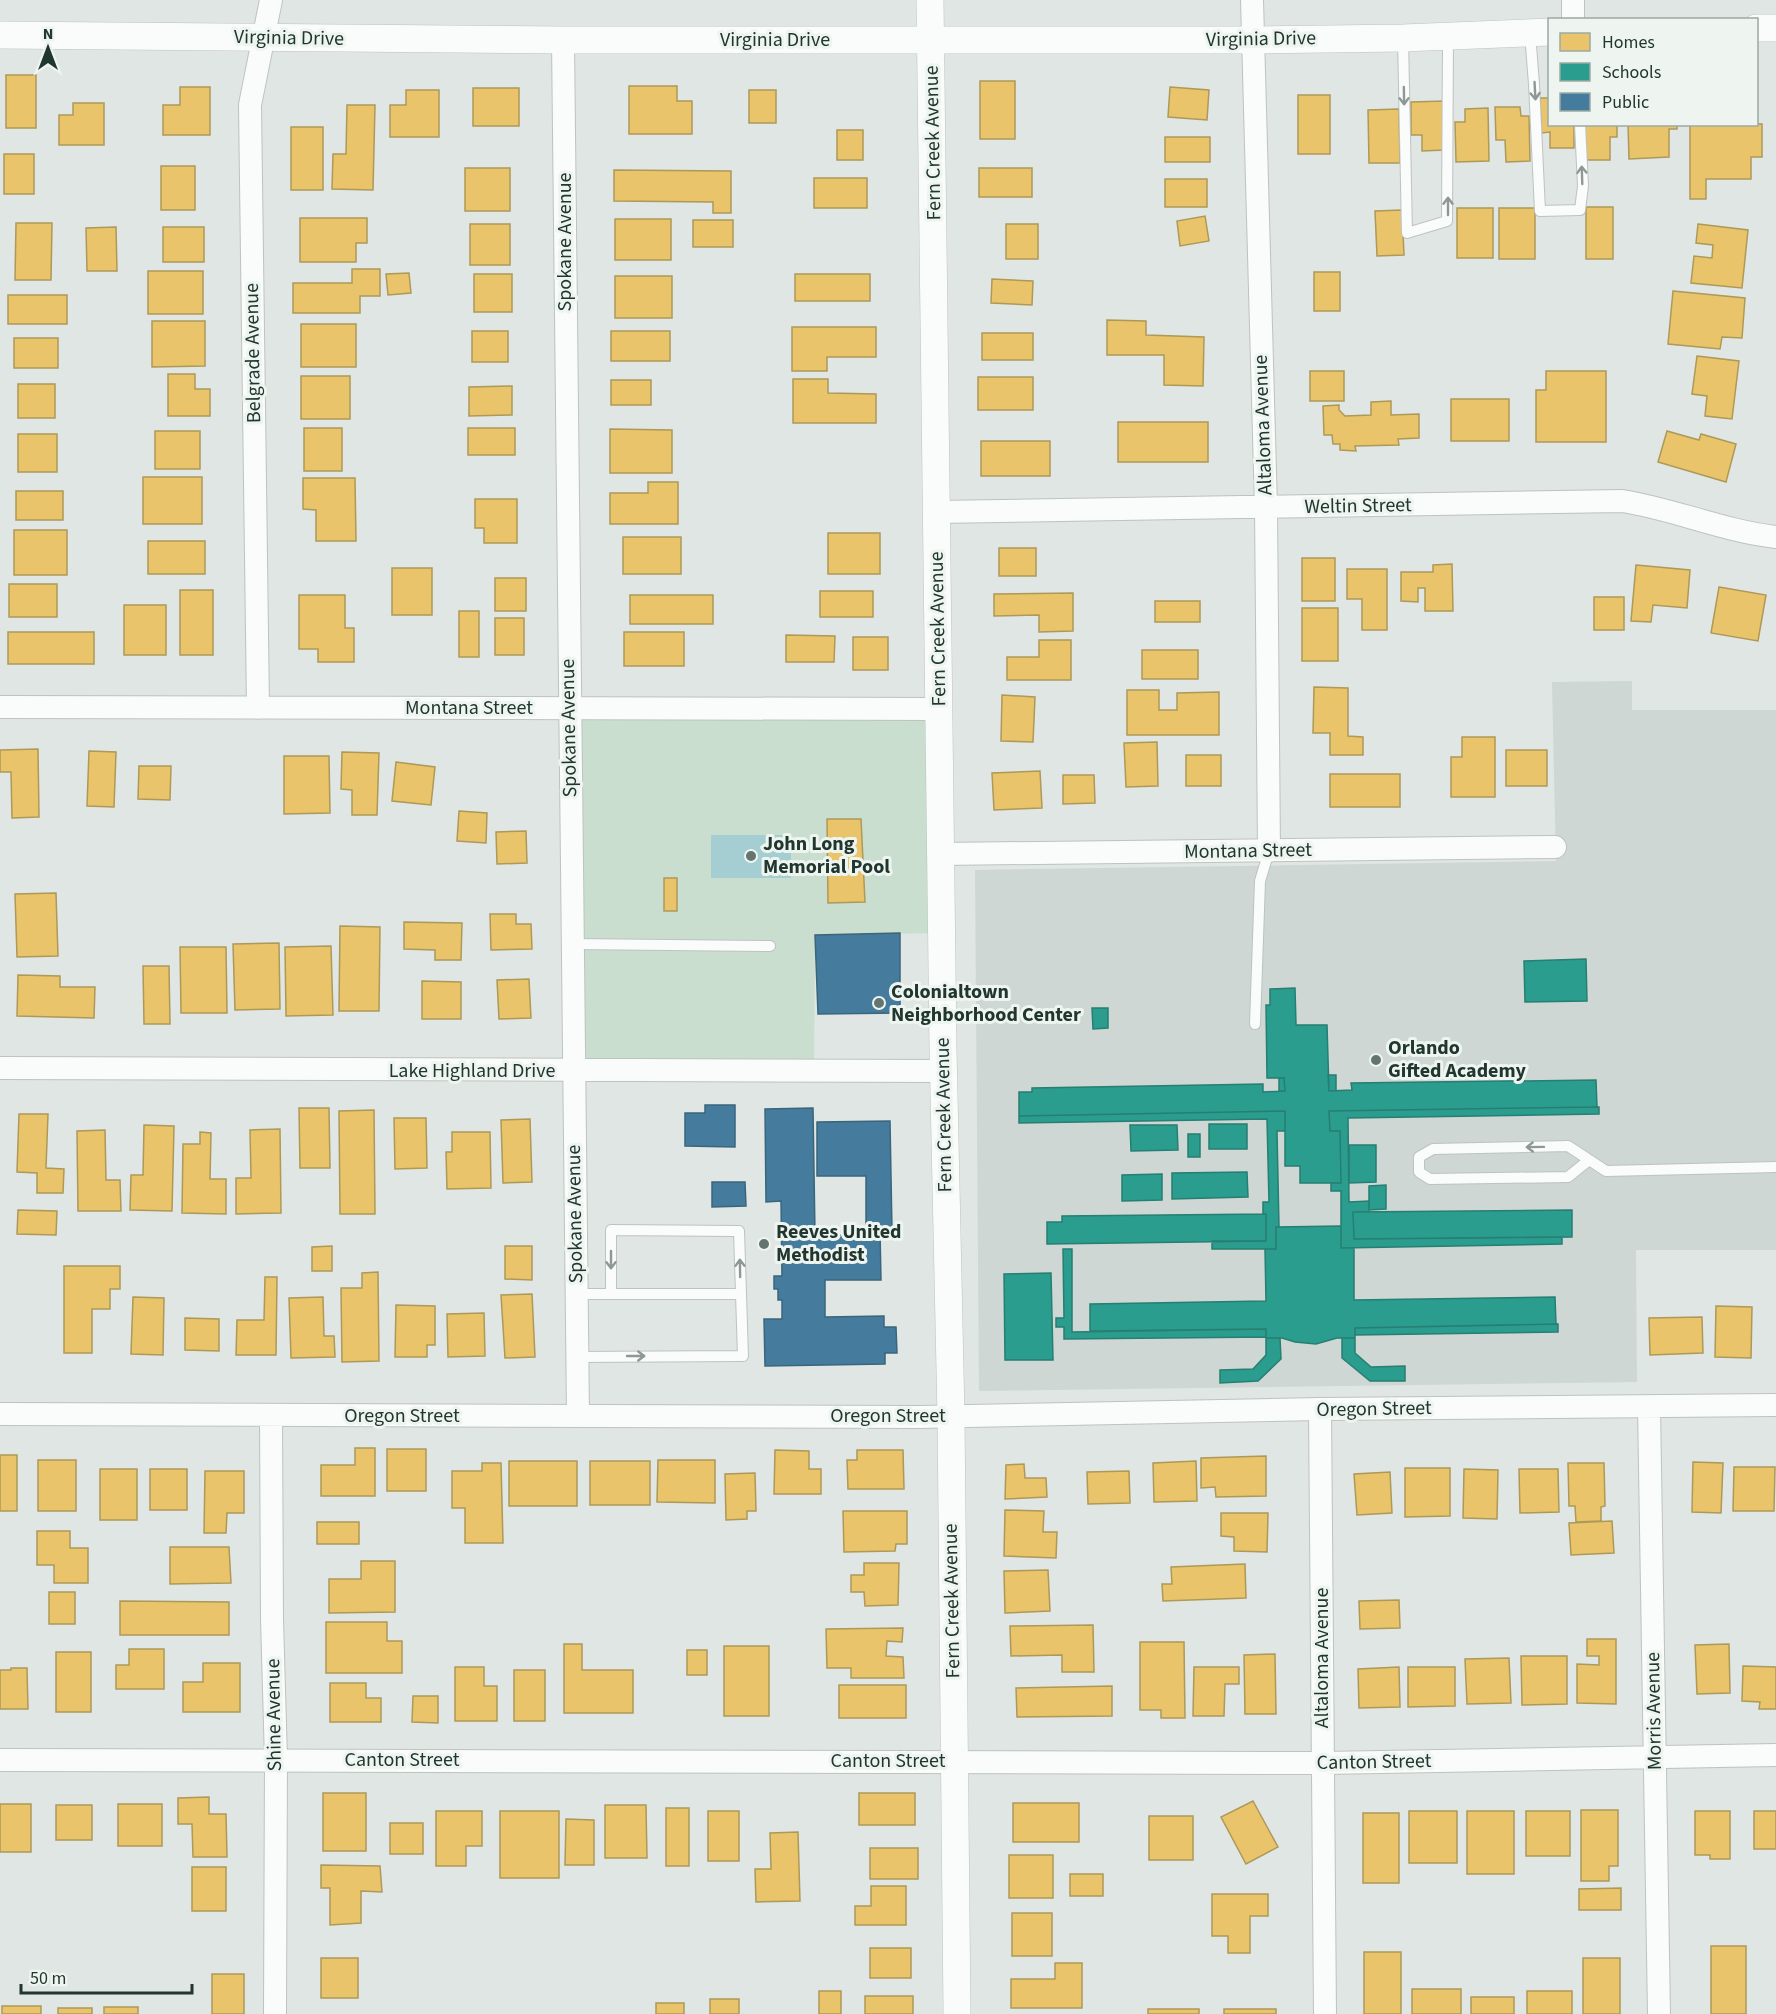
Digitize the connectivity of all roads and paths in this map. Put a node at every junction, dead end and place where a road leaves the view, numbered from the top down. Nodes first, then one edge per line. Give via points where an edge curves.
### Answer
1 (271, 0) edge
2 (930, 0) edge
3 (1252, 0) edge
4 (1573, 0) edge
5 (1573, 18) edge
6 (1758, 28) edge
7 (1776, 28) edge
8 (1540, 33) edge
9 (0, 35) edge
10 (1448, 36) junction
11 (264, 38) junction
12 (1403, 38) junction
13 (563, 40) junction
14 (931, 40) junction
15 (1252, 40) junction
16 (1581, 126) edge
17 (1266, 508) junction
18 (936, 512) junction
19 (1776, 537) edge
20 (0, 707) edge
21 (258, 708) junction
22 (569, 708) junction
23 (939, 709) junction
24 (1555, 848) dead end
25 (1269, 851) junction
26 (941, 854) junction
27 (572, 944) junction
28 (770, 946) dead end
29 (1255, 1024) dead end
30 (0, 1068) edge
31 (574, 1071) junction
32 (944, 1071) junction
33 (1589, 1160) junction
34 (1776, 1167) edge
35 (576, 1294) junction
36 (611, 1294) junction
37 (741, 1294) junction
38 (577, 1357) junction
39 (1776, 1406) edge
40 (1649, 1407) junction
41 (1320, 1409) junction
42 (0, 1414) edge
43 (271, 1416) junction
44 (578, 1416) junction
45 (951, 1416) junction
46 (1776, 1755) edge
47 (1654, 1757) junction
48 (0, 1760) edge
49 (276, 1760) junction
50 (954, 1761) junction
51 (1323, 1763) junction
52 (275, 2014) edge
53 (957, 2014) edge
54 (1325, 2014) edge
55 (1659, 2014) edge

1 - 11 street, Belgrade Avenue
2 - 14 street, Fern Creek Avenue
3 - 15 street, Altaloma Avenue
4 - 5 street
6 - 7 street
8 - 10 street, Virginia Drive
8 -> 16 lane via 1534,84 1540,211 1580,210
9 - 11 street, Virginia Drive
10 - 12 street, Virginia Drive
12 -> 10 lane via 1407,233 1447,221
11 - 13 street, Virginia Drive
11 - 21 street, Belgrade Avenue via 250,105
12 - 15 street, Virginia Drive
13 - 14 street, Virginia Drive
13 - 22 street, Spokane Avenue
14 - 15 street, Virginia Drive
14 - 18 street, Fern Creek Avenue
15 - 17 street, Altaloma Avenue
17 - 18 street, Weltin Street
17 - 19 street, Weltin Street via 1622,501
17 - 25 street, Altaloma Avenue
18 - 23 street, Fern Creek Avenue
20 - 21 street, Montana Street
21 - 22 street, Montana Street
22 - 23 street, Montana Street
22 - 27 street, Spokane Avenue
23 - 26 street, Fern Creek Avenue
24 - 25 street, Montana Street
25 - 26 street, Montana Street
25 - 29 lane via 1260,881
26 - 32 street, Fern Creek Avenue
27 - 28 lane
27 - 31 street, Spokane Avenue
30 - 31 street, Lake Highland Drive
31 - 32 street, Lake Highland Drive
31 - 35 street, Spokane Avenue
32 - 45 street, Fern Creek Avenue
33 -> 33 lane via 1568,1146 1433,1149 1419,1156 1419,1172 1430,1179 1568,1177
33 - 34 lane via 1606,1171
35 - 36 lane
35 - 38 street, Spokane Avenue
36 - 37 lane
37 -> 36 lane via 739,1231 633,1230 611,1230
38 -> 37 lane via 743,1356
38 - 44 street, Spokane Avenue
39 - 40 street, Oregon Street
40 - 41 street, Oregon Street
40 - 47 street, Morris Avenue
41 - 45 street, Oregon Street
41 - 51 street, Altaloma Avenue
42 - 43 street, Oregon Street
43 - 44 street, Oregon Street
43 - 49 street, Shine Avenue
44 - 45 street, Oregon Street
45 - 50 street, Fern Creek Avenue
46 - 47 street, Canton Street
47 - 51 street, Canton Street
47 - 55 street, Morris Avenue
48 - 49 street, Canton Street
49 - 50 street, Canton Street
49 - 52 street, Shine Avenue
50 - 51 street, Canton Street
50 - 53 street, Fern Creek Avenue
51 - 54 street, Altaloma Avenue

